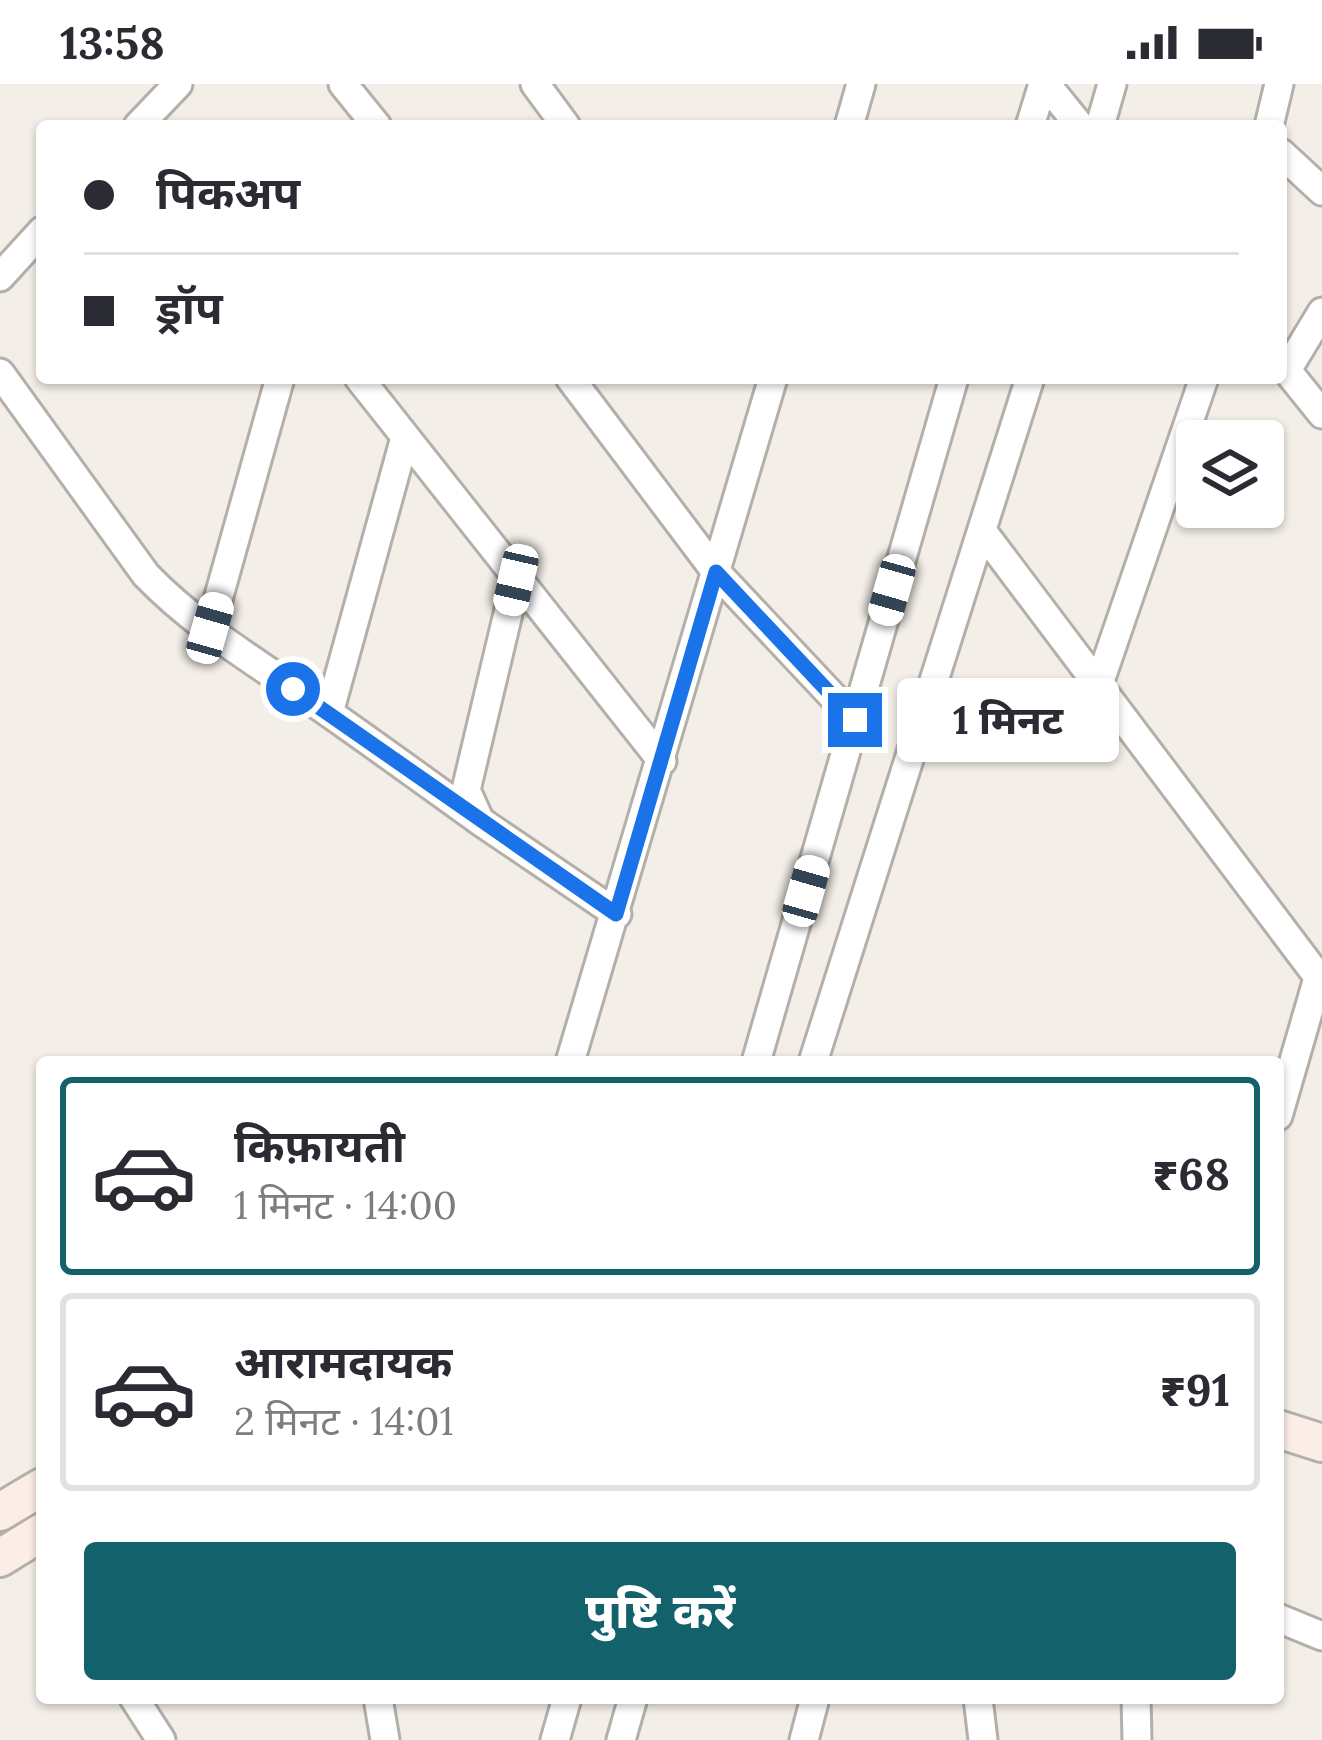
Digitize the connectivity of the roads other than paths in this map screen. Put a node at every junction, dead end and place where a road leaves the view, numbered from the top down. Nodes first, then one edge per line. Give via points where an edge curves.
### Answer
1 (178, 84) edge
2 (343, 84) edge
3 (535, 84) edge
4 (1045, 84) edge
5 (1112, 84) edge
6 (1279, 84) edge
7 (157, 119) edge
8 (372, 120) edge
9 (562, 120) edge
10 (1032, 120) edge
11 (1075, 120) edge
12 (1102, 120) edge
13 (1270, 120) edge
14 (1287, 159) edge
15 (1322, 191) edge
16 (36, 238) edge
17 (0, 277) edge
18 (1322, 312) edge
19 (1287, 362) edge
20 (1287, 370) edge
21 (0, 374) edge
22 (278, 384) edge
23 (363, 384) edge
24 (575, 384) edge
25 (764, 384) edge
26 (952, 384) edge
27 (1028, 384) edge
28 (1202, 384) edge
29 (1322, 414) edge
30 (404, 441) junction
31 (983, 532) junction
32 (716, 572) junction
33 (516, 580) junction
34 (210, 628) junction
35 (1100, 681) junction
36 (329, 713) junction
37 (855, 720) junction
38 (662, 761) junction
39 (480, 821) junction
40 (616, 914) junction
41 (1320, 980) edge
42 (572, 1056) edge
43 (758, 1056) edge
44 (814, 1056) edge
45 (1284, 1097) edge
46 (1284, 1431) edge
47 (1322, 1443) edge
48 (36, 1491) edge
49 (5, 1509) edge
50 (29, 1546) edge
51 (1284, 1620) edge
52 (1322, 1636) edge
53 (138, 1704) edge
54 (379, 1704) edge
55 (565, 1704) edge
56 (631, 1704) edge
57 (815, 1704) edge
58 (818, 1704) edge
59 (979, 1704) edge
60 (1136, 1704) edge
61 (160, 1740) edge
62 (385, 1740) edge
63 (554, 1740) edge
64 (621, 1740) edge
65 (804, 1740) edge
66 (824, 1740) edge
67 (983, 1740) edge
68 (1137, 1740) edge

1 - 7 street
2 - 8 street
3 - 9 street
4 - 10 street
4 - 11 street
5 - 12 street
6 - 13 street
14 - 15 street
16 - 17 street
18 - 19 street
20 - 29 street
21 - 34 street via 146,575
22 - 34 street
23 - 30 street
24 - 32 street
25 - 32 street
26 - 37 street
27 - 31 street
28 - 35 street
30 - 33 street
30 - 36 street
31 - 35 street
31 - 44 street
32 - 37 street
32 - 38 street
33 - 38 street
33 - 39 street via 466,790
34 - 36 street
35 - 41 street
36 - 39 street
37 - 43 street
38 - 40 street
39 - 40 street
40 - 42 street
41 - 45 street
46 - 47 street
48 - 49 street
49 - 50 street
51 - 52 street
53 - 61 street
54 - 62 street
55 - 63 street
56 - 64 street
57 - 65 street
58 - 66 street
59 - 67 street
60 - 68 street

